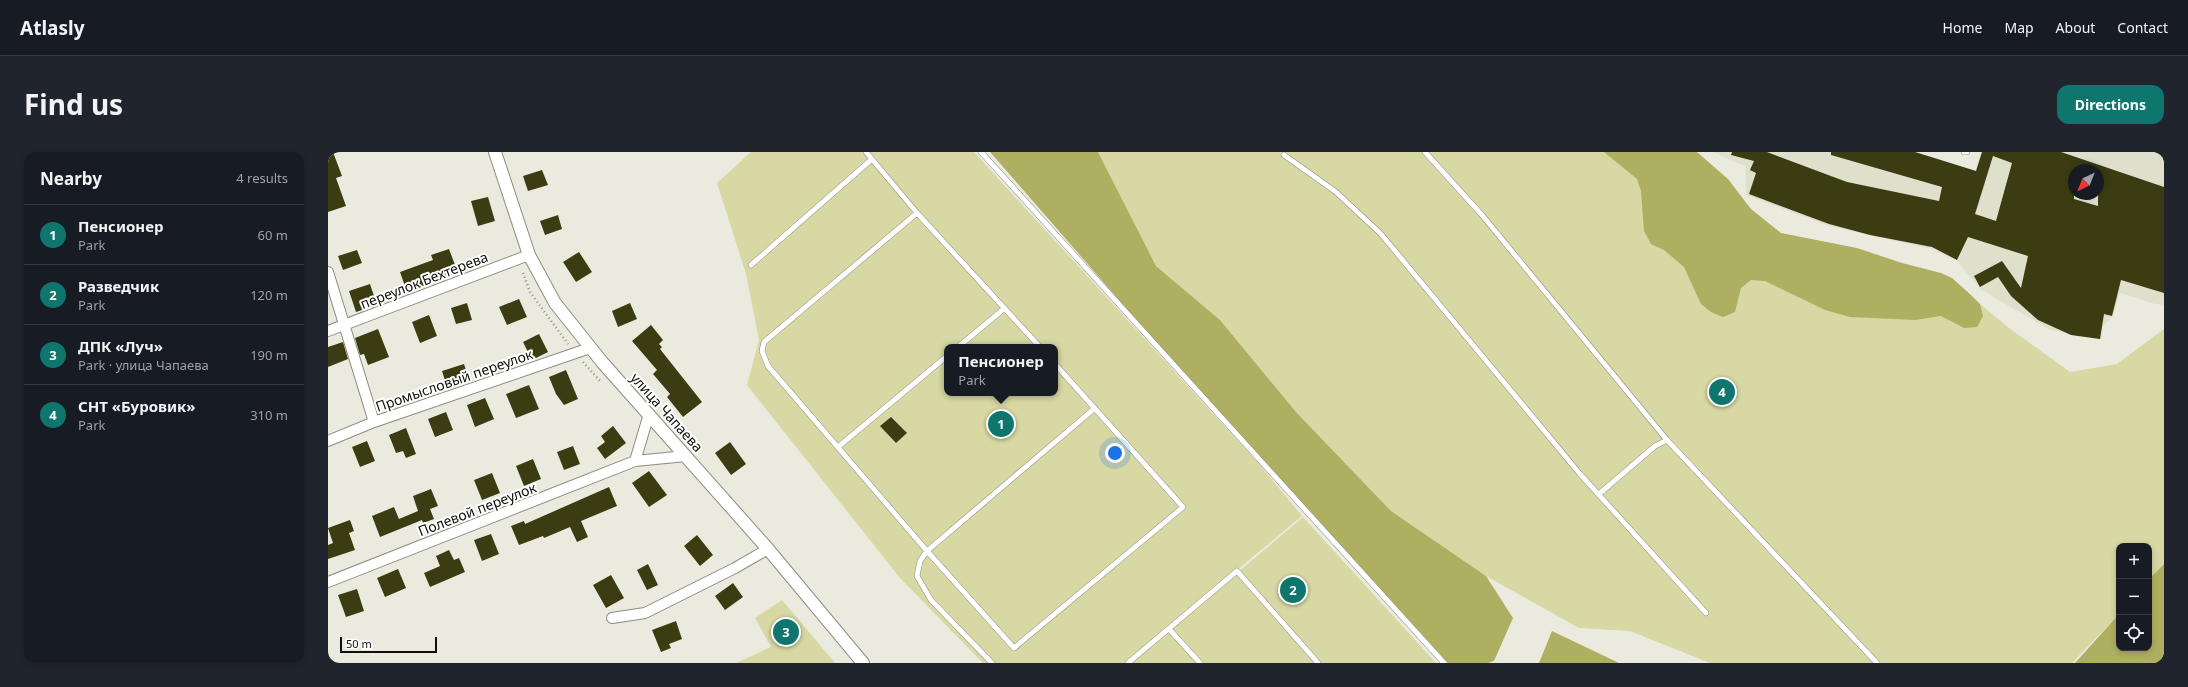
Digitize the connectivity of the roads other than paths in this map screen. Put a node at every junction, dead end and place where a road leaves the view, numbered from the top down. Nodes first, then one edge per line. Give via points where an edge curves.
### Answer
1 (495, 152) edge
2 (866, 152) edge
3 (981, 152) edge
4 (1425, 152) edge
5 (1964, 152) edge
6 (1967, 152) edge
7 (1284, 155) dead end
8 (872, 159) junction
9 (917, 213) junction
10 (529, 255) junction
11 (751, 265) dead end
12 (328, 272) edge
13 (1005, 308) junction
14 (344, 325) junction
15 (328, 331) edge
16 (962, 344) edge
17 (1037, 344) edge
18 (590, 348) junction
19 (944, 359) edge
20 (1058, 367) edge
21 (1095, 408) junction
22 (649, 414) junction
23 (374, 422) junction
24 (1667, 440) junction
25 (328, 441) edge
26 (838, 447) junction
27 (686, 456) junction
28 (635, 461) junction
29 (1599, 494) junction
30 (768, 549) junction
31 (927, 551) junction
32 (328, 582) edge
33 (1706, 613) dead end
34 (612, 618) dead end
35 (1169, 629) junction
36 (863, 663) edge
37 (992, 663) edge
38 (1128, 663) edge
39 (1200, 663) edge
40 (1318, 663) edge
41 (1444, 663) edge
42 (1877, 663) edge

1 - 10 street, улица Чапаева
2 - 8 lane
3 - 41 lane
4 - 24 lane via 1482,215
5 - 6 lane
7 - 29 lane via 1336,192 1381,234
8 - 9 lane
8 - 11 lane
9 - 13 lane
9 - 26 lane via 764,342 762,351 768,366
10 - 14 street, переулок Бехтерева
10 - 18 street, улица Чапаева via 555,303
12 - 14 street
13 - 16 lane
13 - 17 lane
14 - 15 street, переулок Бехтерева
14 - 23 street
18 - 22 street, улица Чапаева
18 - 23 street, Промысловый переулок
19 - 26 lane
20 - 21 lane
21 - 31 lane
21 - 31 lane via 1182,507 1014,648
22 - 27 street, улица Чапаева
22 - 28 street
23 - 25 street, Промысловый переулок
24 - 29 lane via 1655,446
24 - 42 lane
26 - 31 lane
27 - 28 street, Полевой переулок
27 - 30 street, улица Чапаева
28 - 32 street, Полевой переулок
29 - 33 lane
30 - 34 street via 645,613
30 - 36 street, улица Чапаева
31 - 37 lane via 920,561 917,576 927,594
35 - 38 lane
35 - 39 lane
35 - 40 lane via 1237,571

